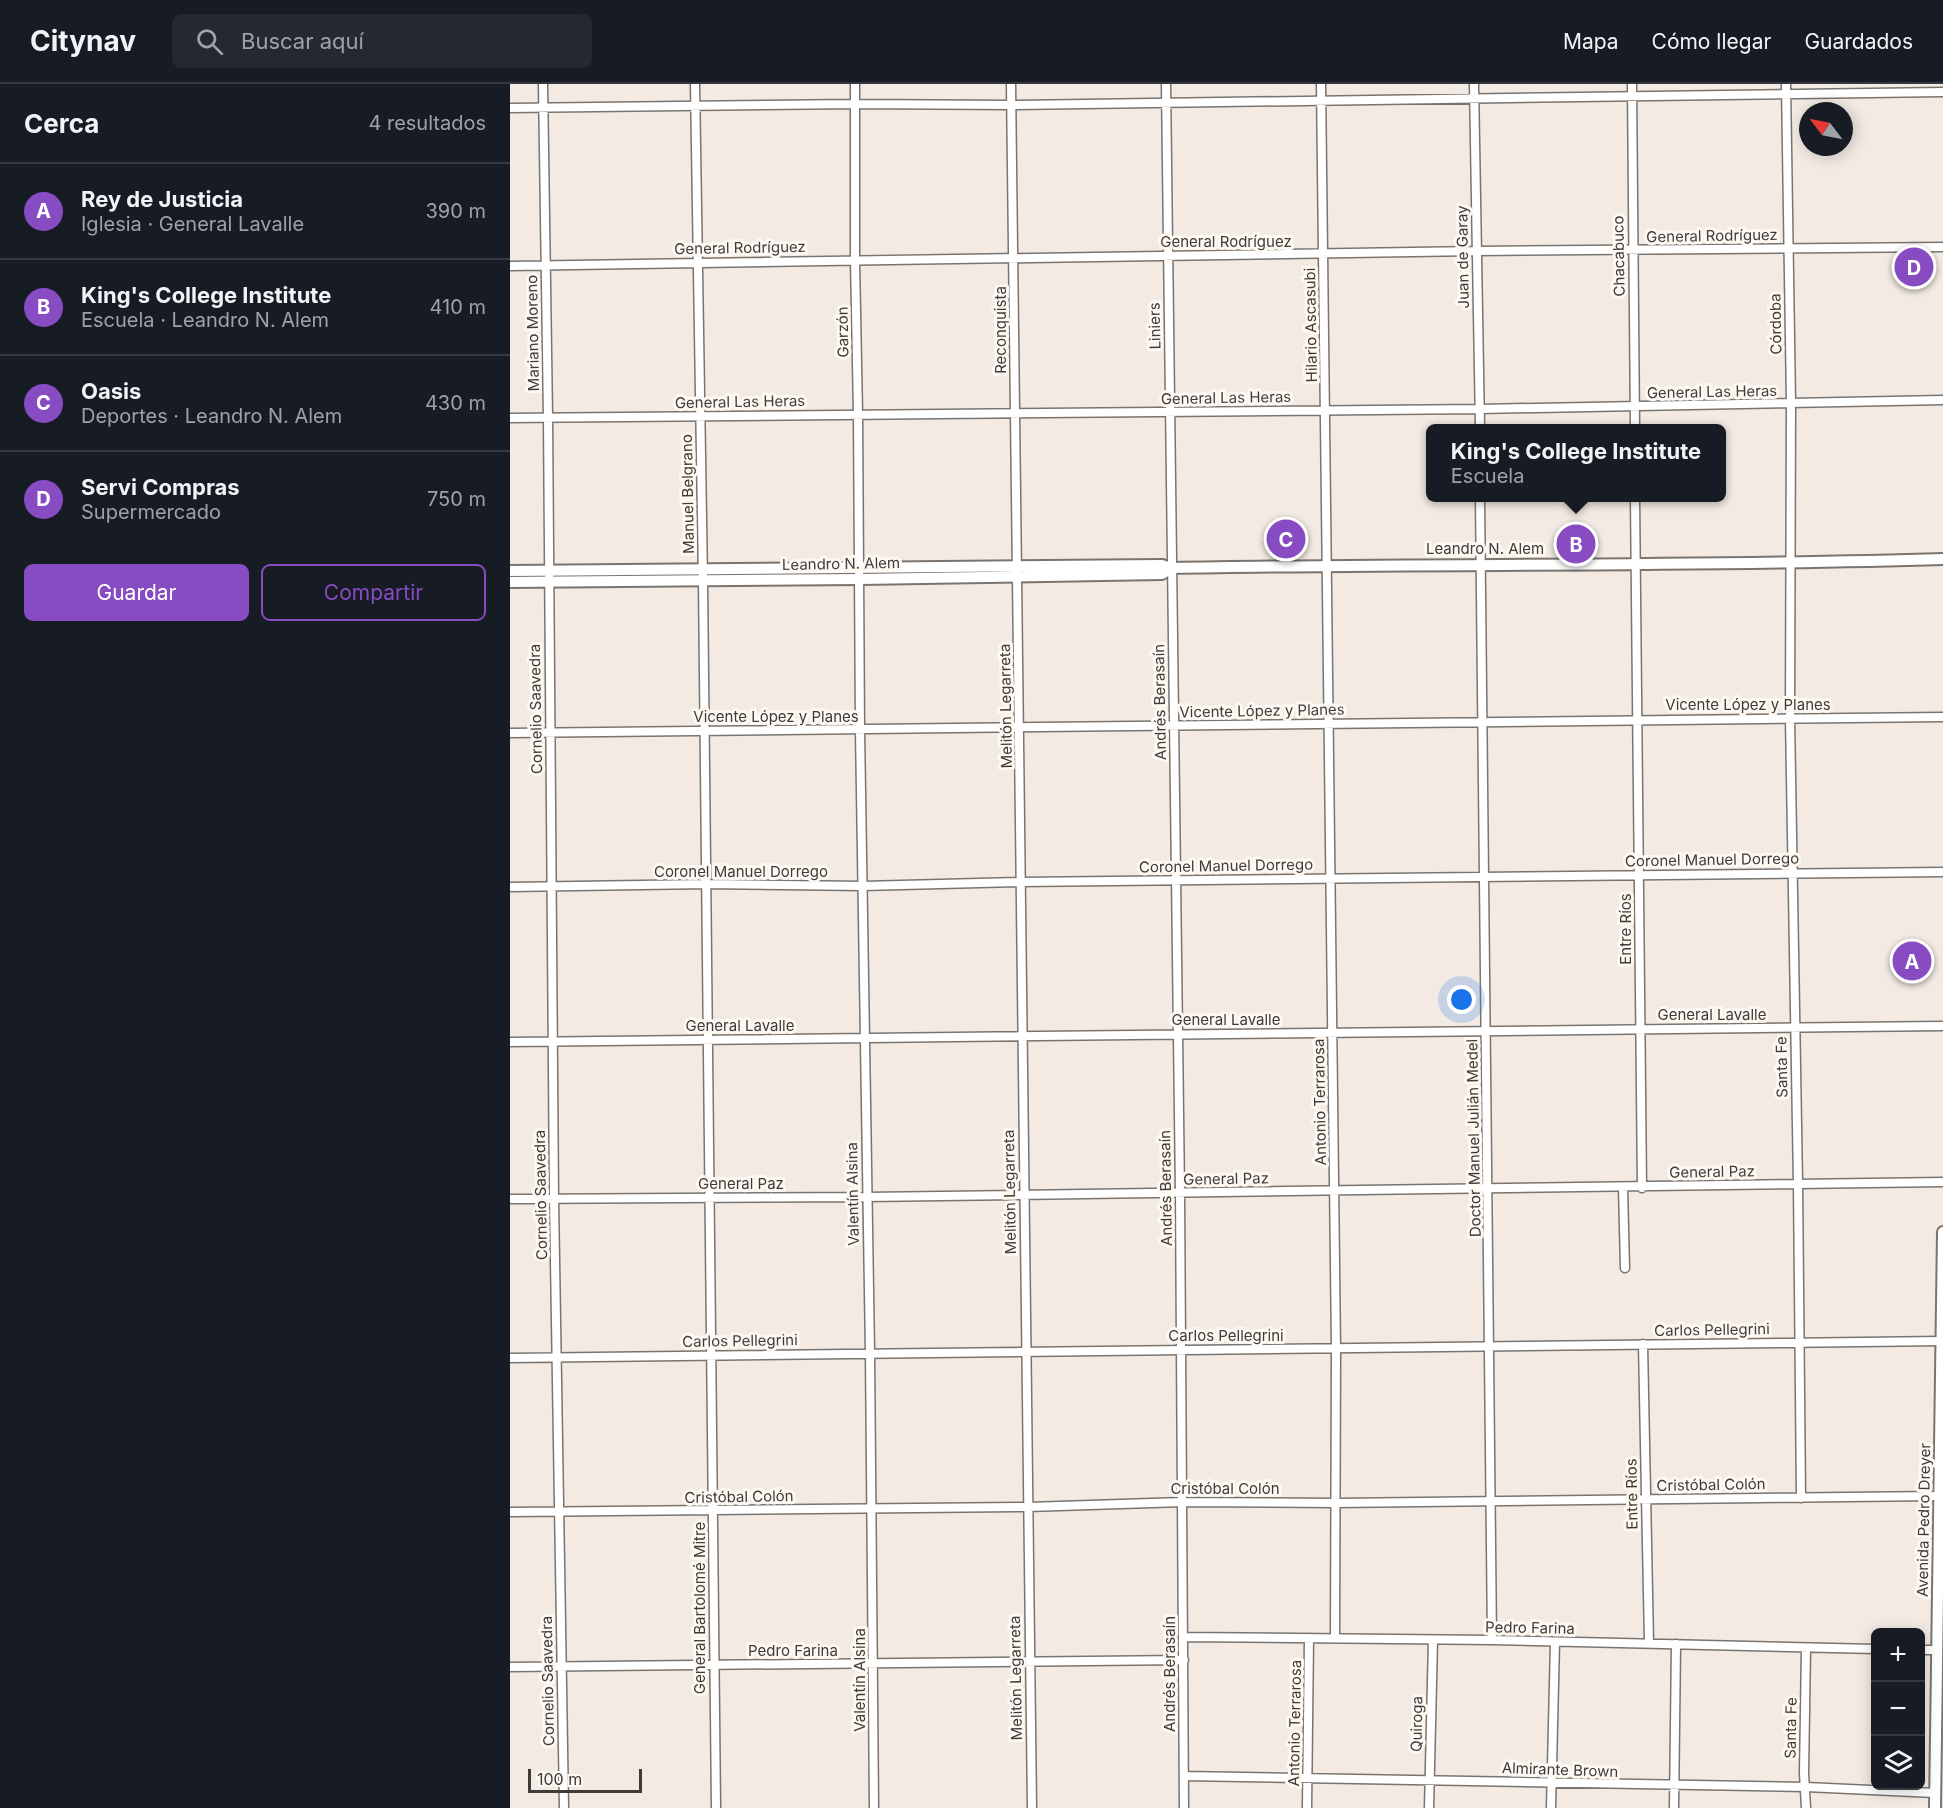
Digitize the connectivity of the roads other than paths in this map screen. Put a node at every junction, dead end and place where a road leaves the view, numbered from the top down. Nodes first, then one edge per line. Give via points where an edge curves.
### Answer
1 (543, 84) edge
2 (695, 84) edge
3 (855, 84) edge
4 (1011, 84) edge
5 (1166, 84) edge
6 (1321, 84) edge
7 (1474, 84) edge
8 (1632, 84) edge
9 (1786, 84) edge
10 (1943, 92) edge
11 (1786, 95) junction
12 (1632, 96) junction
13 (1474, 99) junction
14 (1321, 100) junction
15 (1167, 102) junction
16 (855, 104) junction
17 (1012, 105) junction
18 (696, 106) junction
19 (543, 107) junction
20 (510, 108) edge
21 (1943, 247) edge
22 (1789, 249) junction
23 (1476, 251) junction
24 (1632, 251) junction
25 (1323, 255) junction
26 (1168, 256) junction
27 (1014, 259) junction
28 (855, 260) junction
29 (699, 262) junction
30 (510, 266) edge
31 (546, 266) junction
32 (1943, 400) edge
33 (1791, 403) junction
34 (1635, 407) junction
35 (1480, 409) junction
36 (1325, 410) junction
37 (1014, 412) junction
38 (1170, 412) junction
39 (858, 414) junction
40 (701, 416) junction
41 (548, 417) junction
42 (510, 418) edge
43 (1480, 424) edge
44 (1635, 424) edge
45 (1480, 502) edge
46 (1635, 502) edge
47 (1943, 559) edge
48 (1636, 563) junction
49 (1791, 563) junction
50 (1480, 564) junction
51 (1326, 565) junction
52 (1171, 568) junction
53 (510, 571) edge
54 (1018, 571) junction
55 (860, 574) junction
56 (703, 575) junction
57 (548, 576) junction
58 (510, 582) edge
59 (1943, 717) edge
60 (1790, 718) junction
61 (1638, 720) junction
62 (1327, 723) junction
63 (1482, 723) junction
64 (1173, 725) junction
65 (1020, 727) junction
66 (860, 730) junction
67 (705, 731) junction
68 (510, 733) edge
69 (550, 733) junction
70 (1943, 872) edge
71 (1792, 873) junction
72 (1640, 875) junction
73 (1485, 876) junction
74 (1330, 878) junction
75 (1176, 881) junction
76 (1020, 882) junction
77 (707, 884) junction
78 (552, 886) junction
79 (863, 886) junction
80 (510, 887) edge
81 (1943, 1026) edge
82 (1795, 1028) junction
83 (1640, 1029) junction
84 (1486, 1030) junction
85 (1333, 1032) junction
86 (1178, 1033) junction
87 (1021, 1037) junction
88 (708, 1039) junction
89 (866, 1039) junction
90 (554, 1041) junction
91 (510, 1042) edge
92 (1943, 1182) edge
93 (1798, 1184) junction
94 (1623, 1188) junction
95 (1642, 1188) junction
96 (1487, 1190) junction
97 (1334, 1191) junction
98 (1180, 1193) junction
99 (1023, 1195) junction
100 (866, 1197) junction
101 (710, 1198) junction
102 (510, 1199) edge
103 (554, 1199) junction
104 (1943, 1233) edge
105 (1625, 1268) dead end
106 (1942, 1341) edge
107 (1799, 1342) junction
108 (1643, 1344) junction
109 (1490, 1346) junction
110 (1182, 1349) junction
111 (1336, 1349) junction
112 (1028, 1352) junction
113 (870, 1353) junction
114 (712, 1354) junction
115 (510, 1358) edge
116 (558, 1358) junction
117 (1942, 1462) edge
118 (1939, 1496) junction
119 (1801, 1498) junction
120 (1646, 1499) junction
121 (1492, 1501) junction
122 (1182, 1502) junction
123 (1336, 1503) junction
124 (1028, 1507) junction
125 (872, 1508) junction
126 (713, 1511) junction
127 (510, 1512) edge
128 (559, 1512) junction
129 (1940, 1619) edge
130 (1184, 1637) junction
131 (1309, 1638) junction
132 (1335, 1638) junction
133 (1433, 1640) junction
134 (1492, 1640) junction
135 (1555, 1642) junction
136 (1649, 1643) junction
137 (1676, 1644) junction
138 (1806, 1648) junction
139 (1871, 1649) edge
140 (1925, 1650) edge
141 (1936, 1650) junction
142 (1184, 1659) junction
143 (1030, 1662) junction
144 (714, 1664) junction
145 (874, 1664) junction
146 (510, 1667) edge
147 (561, 1667) junction
148 (1939, 1710) edge
149 (1184, 1776) junction
150 (1308, 1778) junction
151 (1430, 1780) junction
152 (1551, 1783) junction
153 (1674, 1786) junction
154 (1806, 1787) junction
155 (1935, 1793) junction
156 (564, 1808) edge
157 (716, 1808) edge
158 (874, 1808) edge
159 (1032, 1808) edge
160 (1184, 1808) edge
161 (1307, 1808) edge
162 (1429, 1808) edge
163 (1551, 1808) edge
164 (1674, 1808) edge
165 (1806, 1808) edge
166 (1935, 1808) edge

1 - 19 street, Mariano Moreno
2 - 18 street, Manuel Belgrano
3 - 16 street, Garzón
4 - 17 street, Reconquista
5 - 15 street, Liniers
6 - 14 street, Hilario Ascasubi
7 - 13 street, Juan de Garay
8 - 12 street, Chacabuco
9 - 11 street, Córdoba
10 - 11 street
11 - 12 street
11 - 22 street, Córdoba
12 - 13 street
12 - 24 street, Chacabuco
13 - 14 street
13 - 23 street, Juan de Garay
14 - 15 street
14 - 25 street, Hilario Ascasubi
15 - 17 street
15 - 26 street, Liniers
16 - 17 street
16 - 18 street
16 - 28 street, Garzón
17 - 27 street, Reconquista
18 - 19 street
18 - 29 street, Manuel Belgrano
19 - 20 street
19 - 31 street, Mariano Moreno
21 - 22 street, General Rodríguez
22 - 24 street, General Rodríguez
22 - 33 street, Córdoba
23 - 24 street, General Rodríguez
23 - 25 street, General Rodríguez
23 - 35 street, Juan de Garay
24 - 34 street, Chacabuco
25 - 26 street, General Rodríguez
25 - 36 street, Hilario Ascasubi
26 - 27 street, General Rodríguez
26 - 38 street, Liniers
27 - 28 street, General Rodríguez
27 - 37 street, Reconquista
28 - 29 street, General Rodríguez
28 - 39 street, Garzón
29 - 31 street, General Rodríguez
29 - 40 street, Manuel Belgrano
30 - 31 street, General Rodríguez
31 - 41 street, Mariano Moreno
32 - 33 street, General Las Heras
33 - 34 street, General Las Heras
33 - 49 street, Córdoba
34 - 35 street, General Las Heras
34 - 44 street, Chacabuco
35 - 36 street, General Las Heras
35 - 43 street, Juan de Garay
36 - 38 street, General Las Heras
36 - 51 street, Hilario Ascasubi
37 - 38 street, General Las Heras
37 - 39 street, General Las Heras
37 - 54 street, Reconquista
38 - 52 street, Liniers
39 - 40 street, General Las Heras
39 - 55 street, Garzón
40 - 41 street, General Las Heras
40 - 56 street, Manuel Belgrano
41 - 42 street, General Las Heras
41 - 57 street, Mariano Moreno
45 - 50 street
46 - 48 street
47 - 49 main road, Leandro N. Alem
48 - 49 main road, Leandro N. Alem
48 - 50 main road, Leandro N. Alem
48 - 61 street, Entre Ríos
49 - 60 street, Santa Fe
50 - 51 main road, Leandro N. Alem
50 - 63 street, Doctor Manuel Julián Medel
51 - 52 main road, Leandro N. Alem
51 - 62 street, Antonio Terrarosa
52 - 54 main road, Leandro N. Alem via 1162,573
52 - 64 street, Andrés Berasaín
53 - 57 main road, Leandro N. Alem
54 - 55 main road, Leandro N. Alem
54 - 65 street, Melitón Legarreta
55 - 56 main road, Leandro N. Alem
55 - 66 street, Valentín Alsina
56 - 57 main road, Leandro N. Alem
56 - 67 street, General Bartolomé Mitre
57 - 58 main road, Leandro N. Alem
57 - 69 street, Cornelio Saavedra
59 - 60 street, Vicente López y Planes
60 - 61 street, Vicente López y Planes
60 - 71 street, Santa Fe
61 - 63 street, Vicente López y Planes
61 - 72 street, Entre Ríos
62 - 63 street, Vicente López y Planes
62 - 64 street, Vicente López y Planes
62 - 74 street, Antonio Terrarosa
63 - 73 street, Doctor Manuel Julián Medel
64 - 65 street, Vicente López y Planes
64 - 75 street, Andrés Berasaín
65 - 66 street, Vicente López y Planes
65 - 76 street, Melitón Legarreta
66 - 67 street, Vicente López y Planes
66 - 79 street, Valentín Alsina
67 - 69 street, Vicente López y Planes
67 - 77 street, General Bartolomé Mitre
68 - 69 street, Vicente López y Planes
69 - 78 street, Cornelio Saavedra
70 - 71 street, Coronel Manuel Dorrego
71 - 72 street, Coronel Manuel Dorrego
71 - 82 street, Santa Fe
72 - 73 street, Coronel Manuel Dorrego
72 - 83 street, Entre Ríos
73 - 74 street, Coronel Manuel Dorrego
73 - 84 street, Doctor Manuel Julián Medel
74 - 75 street, Coronel Manuel Dorrego
74 - 85 street, Antonio Terrarosa
75 - 76 street, Coronel Manuel Dorrego
75 - 86 street, Andrés Berasaín
76 - 79 street, Coronel Manuel Dorrego
76 - 87 street, Melitón Legarreta
77 - 78 street, Coronel Manuel Dorrego
77 - 79 street, Coronel Manuel Dorrego
77 - 88 street, General Bartolomé Mitre
78 - 80 street, Coronel Manuel Dorrego
78 - 90 street, Cornelio Saavedra
79 - 89 street, Valentín Alsina
81 - 82 street, General Lavalle
82 - 83 street, General Lavalle
82 - 93 street, Santa Fe
83 - 84 street, General Lavalle
83 - 95 street, Entre Ríos
84 - 85 street, General Lavalle
84 - 96 street, Doctor Manuel Julián Medel
85 - 86 street, General Lavalle
85 - 97 street, Antonio Terrarosa
86 - 87 street, General Lavalle
86 - 98 street, Andrés Berasaín
87 - 89 street, General Lavalle
87 - 99 street, Melitón Legarreta
88 - 89 street, General Lavalle
88 - 90 street, General Lavalle
88 - 101 street, General Bartolomé Mitre
89 - 100 street, Valentín Alsina
90 - 91 street, General Lavalle
90 - 103 street, Cornelio Saavedra
92 - 93 street, General Paz
93 - 95 street, General Paz
93 - 107 street, Santa Fe
94 - 95 street, General Paz
94 - 96 street, General Paz
94 - 105 street
96 - 97 street, General Paz
96 - 109 street, Doctor Manuel Julián Medel
97 - 98 street, General Paz
97 - 111 street, Antonio Terrarosa
98 - 99 street, General Paz
98 - 110 street, Andrés Berasaín
99 - 100 street, General Paz
99 - 112 street, Melitón Legarreta
100 - 101 street, General Paz
100 - 113 street, Valentín Alsina
101 - 103 street, General Paz
101 - 114 street, General Bartolomé Mitre
102 - 103 street, General Paz
103 - 116 street, Cornelio Saavedra
104 - 106 main road, Avenida Pedro Dreyer
106 - 107 street, Carlos Pellegrini
106 - 117 main road, Avenida Pedro Dreyer
107 - 108 street, Carlos Pellegrini
107 - 119 street, Santa Fe
108 - 109 street, Carlos Pellegrini
108 - 120 street, Entre Ríos
109 - 111 street, Carlos Pellegrini
109 - 121 street, Doctor Manuel Julián Medel
110 - 111 street, Carlos Pellegrini
110 - 112 street, Carlos Pellegrini
110 - 122 street, Andrés Berasaín
111 - 123 street, Antonio Terrarosa
112 - 113 street, Carlos Pellegrini
112 - 124 street, Melitón Legarreta
113 - 114 street, Carlos Pellegrini
113 - 125 street, Valentín Alsina
114 - 116 street, Carlos Pellegrini
114 - 126 street, General Bartolomé Mitre
115 - 116 street, Carlos Pellegrini
116 - 128 street, Cornelio Saavedra
117 - 118 main road, Avenida Pedro Dreyer
118 - 119 street, Cristóbal Colón
118 - 129 main road, Avenida Pedro Dreyer
119 - 120 street, Cristóbal Colón
120 - 121 street, Cristóbal Colón
120 - 136 street, Entre Ríos
121 - 123 street, Cristóbal Colón
121 - 134 street, Doctor Manuel Julián Medel
122 - 123 street, Cristóbal Colón
122 - 124 street, Cristóbal Colón
122 - 130 street, Andrés Berasaín
123 - 132 street, Antonio Terrarosa
124 - 125 street, Cristóbal Colón
124 - 143 street, Melitón Legarreta
125 - 126 street, Cristóbal Colón
125 - 145 street, Valentín Alsina
126 - 128 street, Cristóbal Colón
126 - 144 street, General Bartolomé Mitre
127 - 128 street, Cristóbal Colón
128 - 147 street, Cornelio Saavedra
129 - 141 main road, Avenida Pedro Dreyer
130 - 131 street, Pedro Farina
130 - 142 street, Andrés Berasaín
131 - 132 street, Pedro Farina
131 - 150 street, Antonio Terrarosa
132 - 133 street, Pedro Farina
133 - 134 street, Pedro Farina
133 - 151 street, Quiroga
134 - 135 street, Pedro Farina
135 - 136 street, Pedro Farina
135 - 152 street
136 - 137 street, Pedro Farina
137 - 138 street, Pedro Farina
137 - 153 street
138 - 139 street, Pedro Farina
138 - 154 street, Santa Fe
140 - 141 street
141 - 148 main road, Avenida Pedro Dreyer
142 - 143 street, Pedro Farina
142 - 149 street, Andrés Berasaín
143 - 145 street, Pedro Farina
143 - 159 street, Melitón Legarreta
144 - 145 street, Pedro Farina
144 - 147 street, Pedro Farina
144 - 157 street, General Bartolomé Mitre
145 - 158 street, Valentín Alsina
146 - 147 street, Pedro Farina
147 - 156 street, Cornelio Saavedra
148 - 155 main road, Avenida Pedro Dreyer
149 - 150 street, Almirante Brown
149 - 160 street, Andrés Berasaín
150 - 151 street, Almirante Brown
150 - 161 street, Antonio Terrarosa
151 - 152 street, Almirante Brown
151 - 162 street, Quiroga
152 - 153 street, Almirante Brown
152 - 163 street
153 - 154 street, Almirante Brown
153 - 164 street
154 - 155 street, Almirante Brown
154 - 165 street, Santa Fe
155 - 166 main road, Avenida Pedro Dreyer

